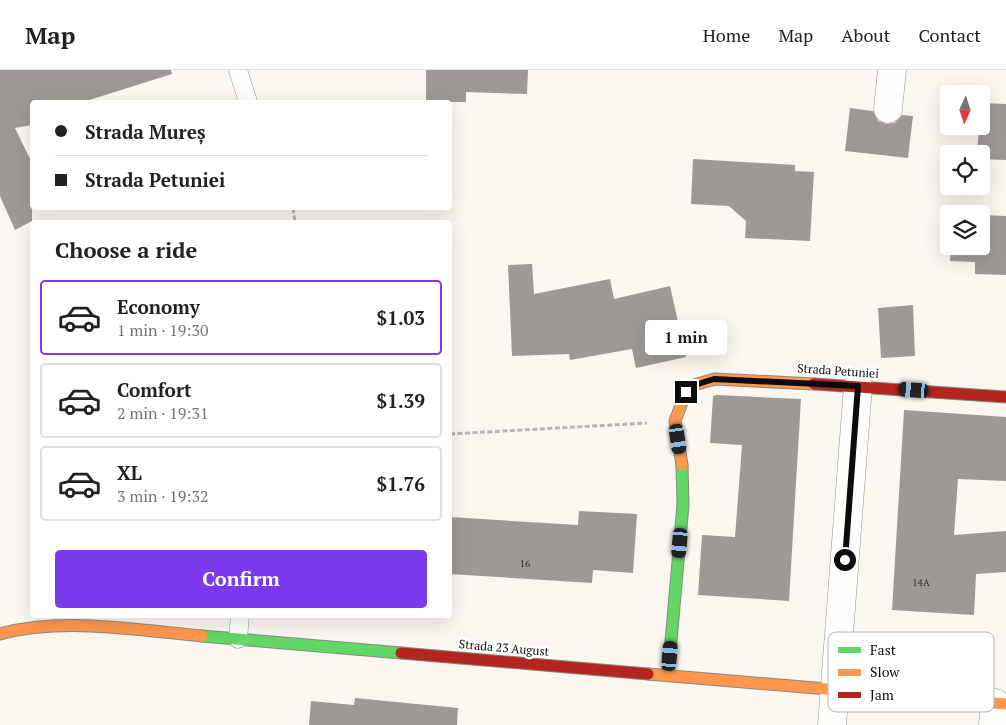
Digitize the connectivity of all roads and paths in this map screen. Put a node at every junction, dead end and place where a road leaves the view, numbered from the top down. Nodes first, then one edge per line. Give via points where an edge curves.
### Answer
1 (238, 70) edge
2 (892, 70) edge
3 (247, 100) edge
4 (888, 109) dead end
5 (858, 386) junction
6 (1006, 397) edge
7 (675, 422) junction
8 (452, 434) edge
9 (240, 618) edge
10 (839, 632) edge
11 (0, 634) edge
12 (238, 639) junction
13 (668, 675) junction
14 (828, 688) edge
15 (833, 712) edge
16 (832, 725) edge

1 - 3 lane
2 - 4 street
5 - 6 main road, Strada Petuniei
5 - 7 main road, Strada Petuniei via 714,379 686,392
5 - 10 street
7 - 8 path
7 - 13 main road via 683,474 683,506
9 - 12 lane
11 - 12 main road, Strada 23 August via 18,629 86,626
12 - 13 main road, Strada 23 August
13 - 14 main road, Strada 23 August
15 - 16 street

